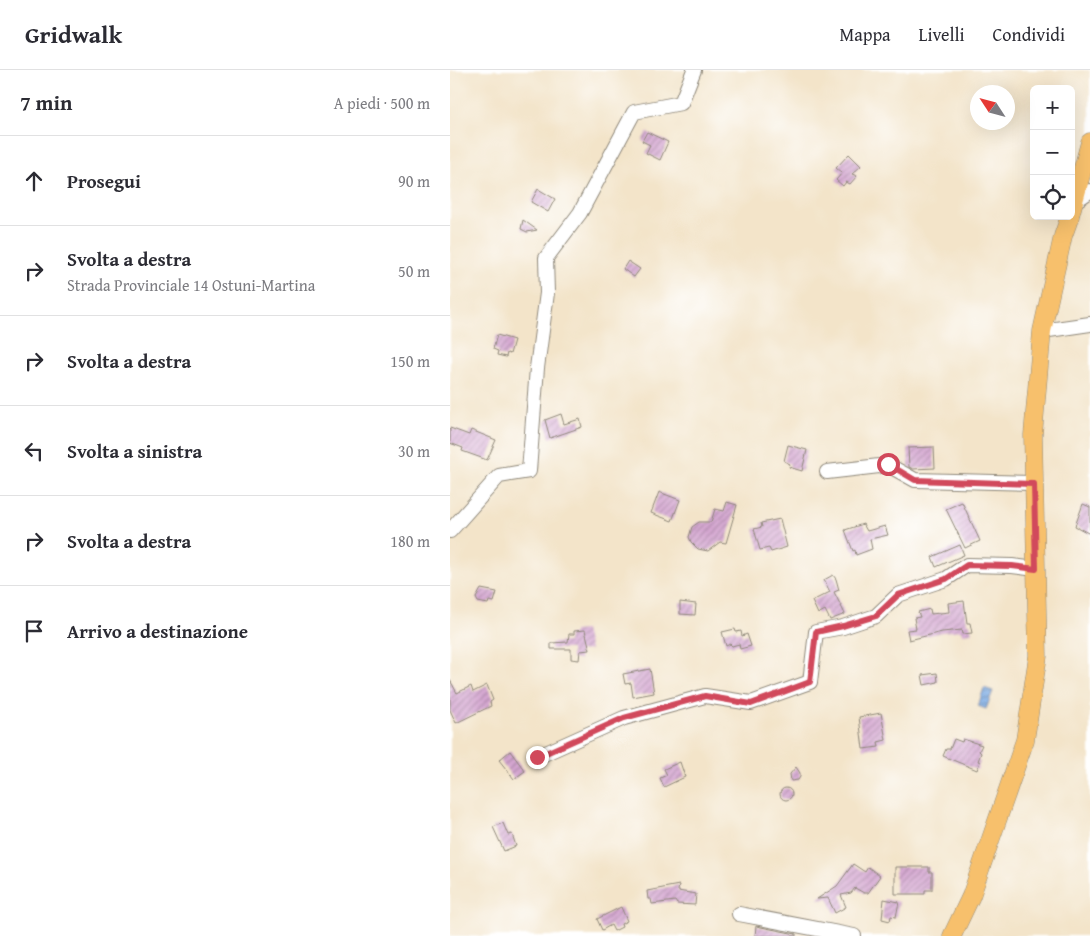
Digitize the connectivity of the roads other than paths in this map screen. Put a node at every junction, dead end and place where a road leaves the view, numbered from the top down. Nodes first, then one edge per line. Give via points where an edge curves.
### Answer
1 (694, 70) edge
2 (1090, 142) edge
3 (1090, 190) edge
4 (1075, 199) edge
5 (1075, 207) edge
6 (1069, 220) edge
7 (1090, 324) edge
8 (1042, 331) junction
9 (827, 472) dead end
10 (1034, 484) junction
11 (450, 530) edge
12 (1036, 569) junction
13 (537, 757) dead end
14 (739, 914) dead end
15 (854, 936) edge
16 (952, 936) edge

1 - 11 street via 681,103 634,112 580,213 546,258 547,293 529,471 499,476
2 - 4 main road
3 - 5 street
6 - 8 main road
7 - 8 street
8 - 10 main road via 1033,436
9 - 10 street via 888,464 915,480
10 - 12 main road
12 - 13 street via 967,565 946,579 898,595 876,616 816,632 810,682 751,704 705,696 642,713
12 - 16 main road via 1038,656 1025,740 971,896
14 - 15 street

